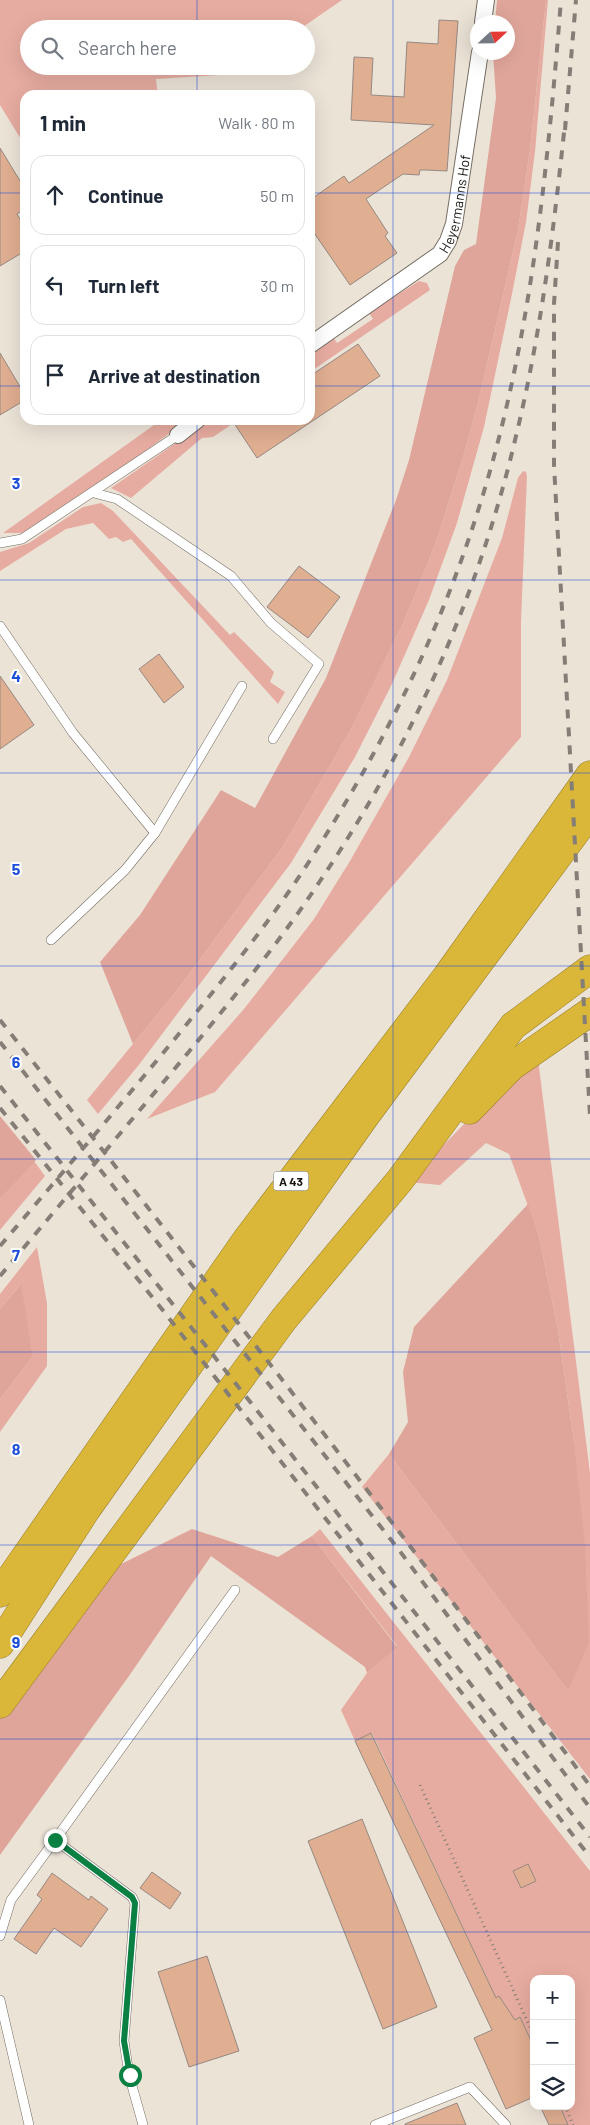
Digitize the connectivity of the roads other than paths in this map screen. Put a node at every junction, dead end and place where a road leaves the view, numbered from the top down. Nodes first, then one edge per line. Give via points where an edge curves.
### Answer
1 (486, 0) edge
2 (485, 15) edge
3 (479, 60) edge
4 (315, 342) edge
5 (191, 425) edge
6 (178, 435) joint
7 (94, 493) junction
8 (0, 543) edge
9 (0, 626) edge
10 (242, 686) dead end
11 (273, 739) dead end
12 (590, 775) edge
13 (590, 814) edge
14 (155, 833) junction
15 (51, 940) dead end
16 (590, 969) edge
17 (590, 1012) edge
18 (400, 1180) junction
19 (235, 1590) dead end
20 (0, 1593) edge
21 (0, 1644) edge
22 (0, 1704) edge
23 (55, 1840) junction
24 (0, 1936) edge
25 (0, 2000) edge
26 (29, 2125) edge
27 (143, 2125) edge
28 (374, 2125) edge
29 (506, 2125) edge

1 - 2 street
3 - 4 street, Heyermanns Hof via 454,224 448,242 440,254
5 - 6 street
6 - 7 lane
7 - 8 lane via 22,539
7 - 11 lane via 117,500 231,576 271,623 319,664
9 - 14 lane via 73,733
10 - 14 lane
12 - 20 highway, A 43 via 447,976 247,1240
13 - 21 highway, A 43 via 274,1244 86,1510
14 - 15 lane via 125,870
16 - 18 highway via 513,1026
17 - 18 highway via 512,1066
18 - 22 highway via 284,1319
19 - 23 lane
23 - 24 lane via 12,1900
23 - 27 lane via 132,1897 135,1903 124,2041
25 - 26 lane
28 - 29 lane via 470,2087

